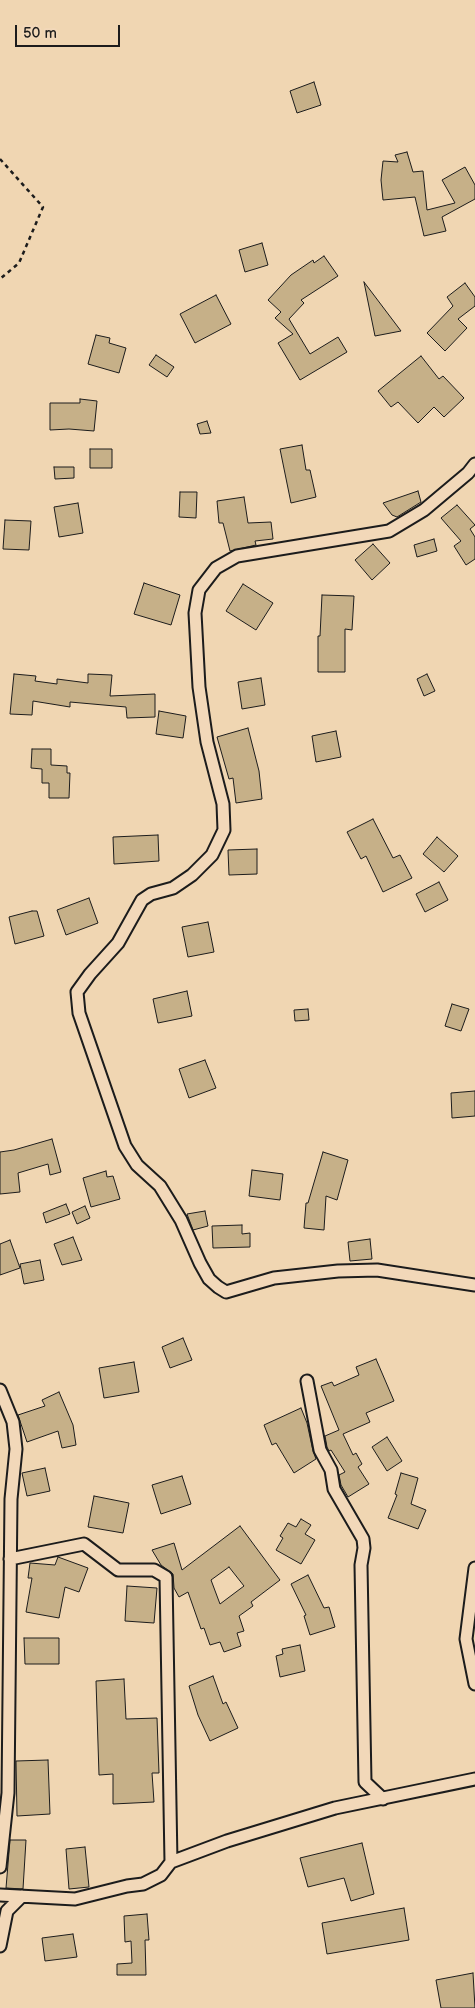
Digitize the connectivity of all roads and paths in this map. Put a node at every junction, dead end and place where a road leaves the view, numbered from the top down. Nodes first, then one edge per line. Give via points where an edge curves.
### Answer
1 (0, 158) edge
2 (0, 279) edge
3 (475, 464) edge
4 (475, 1285) edge
5 (307, 1381) dead end
6 (0, 1390) edge
7 (10, 1558) junction
8 (475, 1568) edge
9 (475, 1684) edge
10 (475, 1779) edge
11 (383, 1799) junction
12 (171, 1862) junction
13 (0, 1867) edge
14 (0, 1895) edge
15 (22, 1896) junction
16 (0, 1946) edge

1 - 2 path via 43,207 19,263
3 - 4 street via 468,474 424,510 389,531 237,556 216,568 199,590 195,613 199,687 207,742 223,804 224,830 212,856 192,875 174,888 142,900 118,943 77,992 80,1013 125,1146 137,1165 160,1186 181,1220 200,1263 218,1287 226,1292 274,1278 377,1270
5 - 11 street via 320,1450 331,1470 334,1489 363,1539 365,1782
6 - 7 street via 13,1422 16,1449
7 - 12 street via 84,1544 118,1570 154,1570 166,1577
7 - 13 street via 8,1793
8 - 9 street via 466,1639
10 - 11 street
11 - 12 street via 335,1808
12 - 15 street via 161,1875 143,1884 74,1898
14 - 15 street
15 - 16 street via 7,1911

